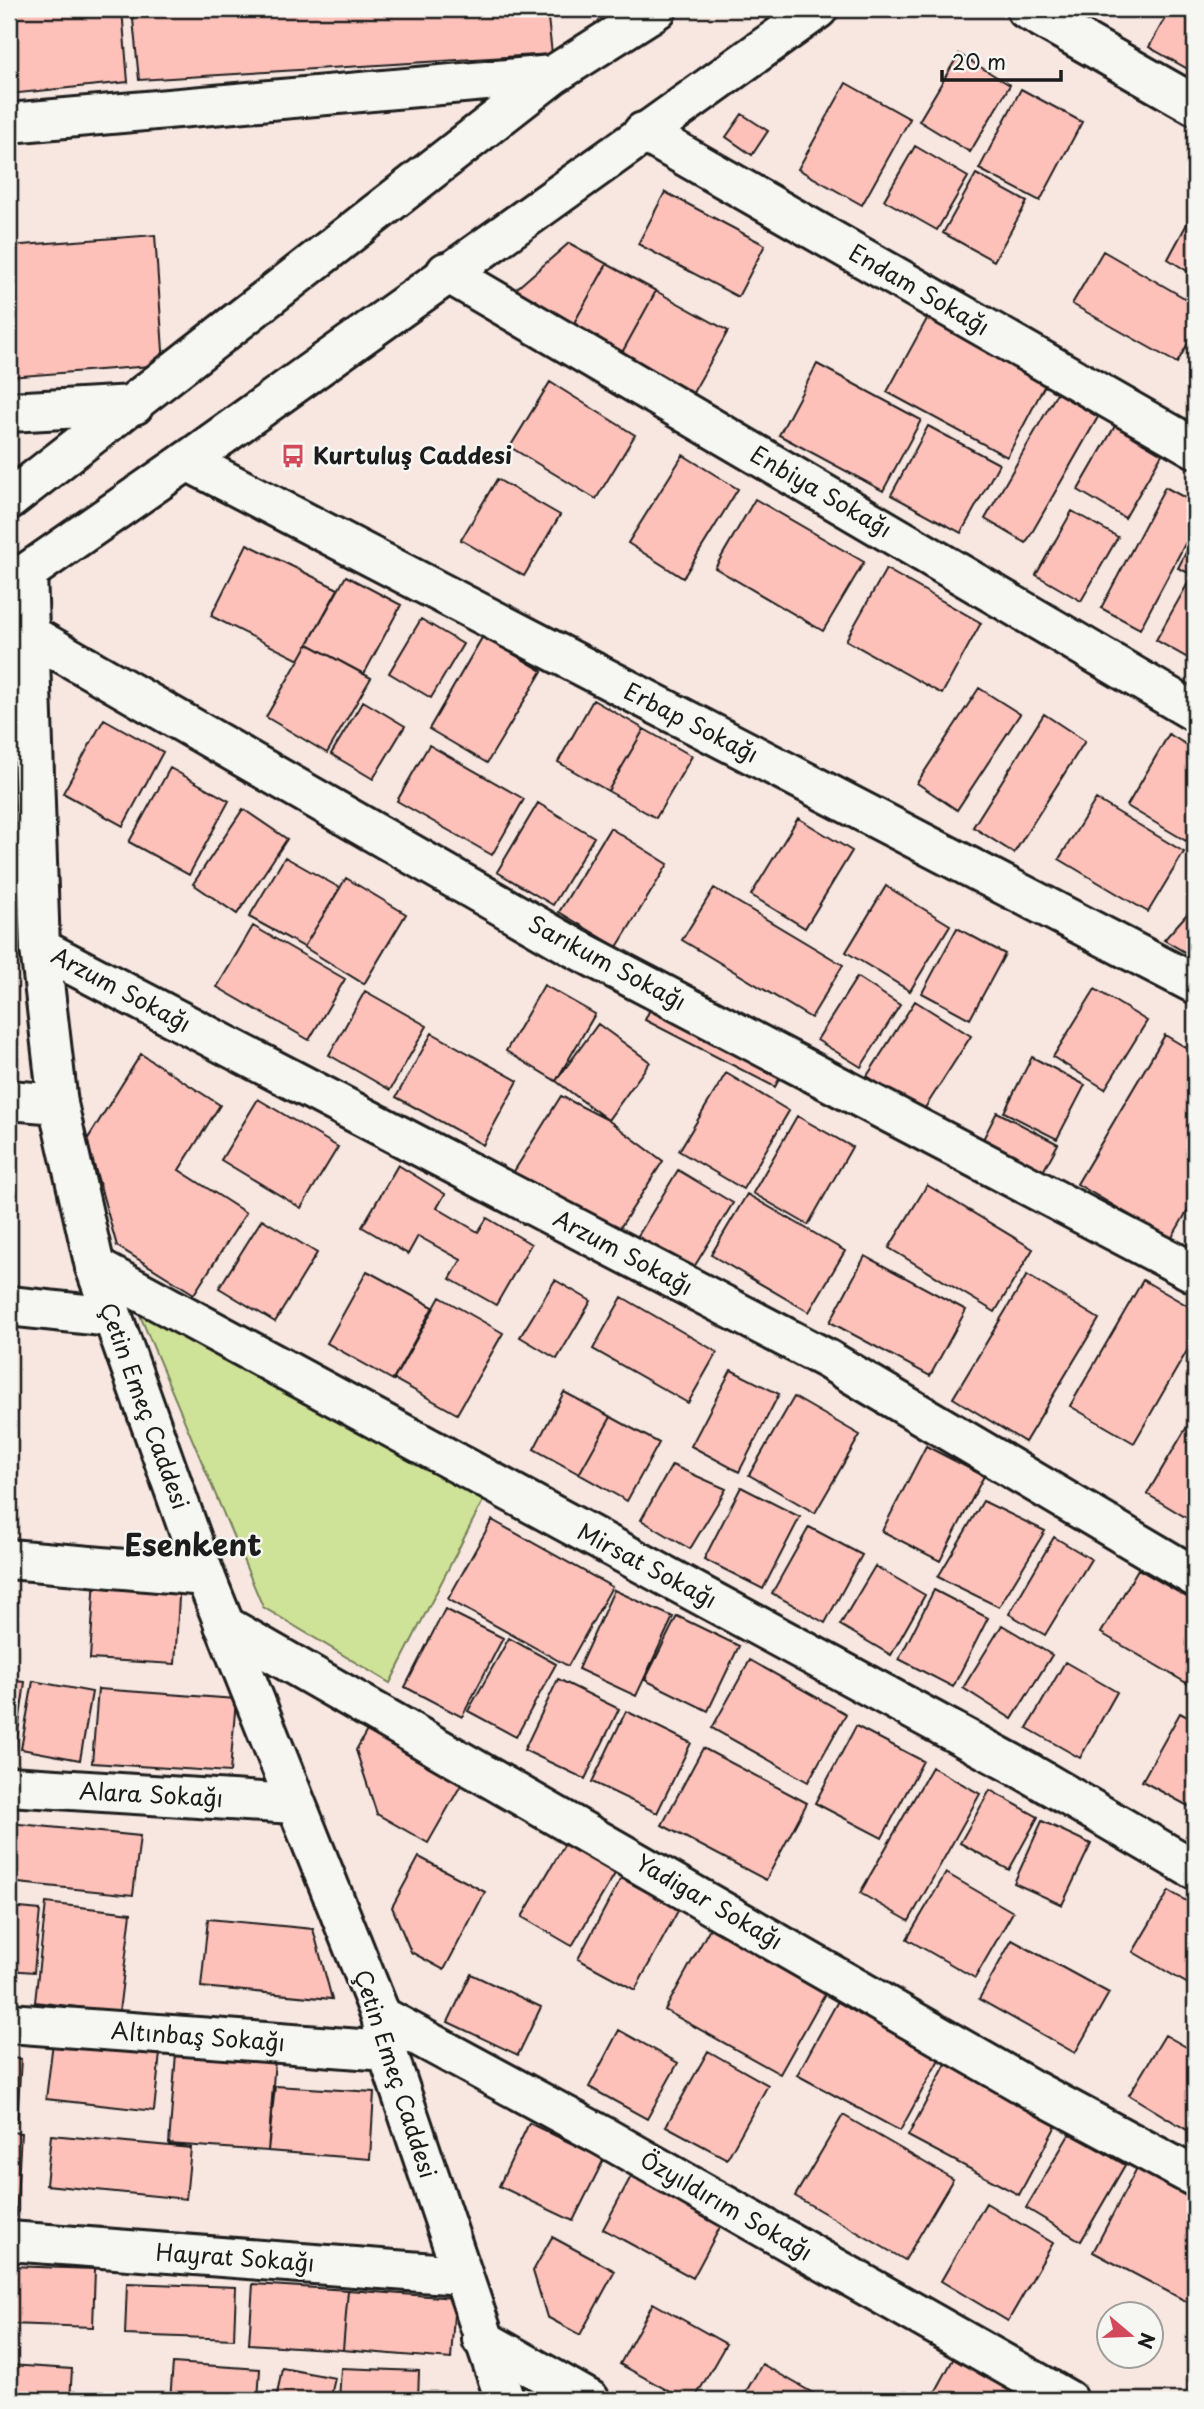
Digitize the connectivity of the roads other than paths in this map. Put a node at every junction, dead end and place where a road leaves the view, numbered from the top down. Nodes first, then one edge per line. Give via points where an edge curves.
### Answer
1 (657, 9) edge
2 (818, 9) edge
3 (1026, 9) edge
4 (552, 75) junction
5 (1195, 105) edge
6 (9, 122) edge
7 (643, 132) junction
8 (446, 272) junction
9 (134, 405) junction
10 (9, 412) edge
11 (1195, 448) edge
12 (187, 461) junction
13 (9, 500) edge
14 (18, 578) edge
15 (29, 634) junction
16 (1195, 712) edge
17 (23, 870) edge
18 (40, 948) junction
19 (1195, 984) edge
20 (9, 1100) edge
21 (58, 1104) junction
22 (95, 1267) junction
23 (1195, 1273) edge
24 (9, 1306) edge
25 (112, 1317) junction
26 (9, 1559) edge
27 (205, 1576) junction
28 (1195, 1577) edge
29 (224, 1625) junction
30 (9, 1786) edge
31 (294, 1804) junction
32 (1195, 1870) edge
33 (9, 2023) edge
34 (384, 2034) junction
35 (1195, 2177) edge
36 (9, 2241) edge
37 (461, 2275) junction
38 (482, 2339) junction
39 (505, 2400) edge
40 (590, 2400) edge
41 (1068, 2400) edge

1 - 4 street
2 - 7 street
3 - 5 street
4 - 6 street
4 - 9 street
7 - 8 street
7 - 11 street, Endam Sokağı
8 - 12 street
8 - 16 street, Enbiya Sokağı
9 - 10 street
9 - 13 street
12 - 14 street
12 - 19 street, Erbap Sokağı
14 - 15 street, Çetin Emeç Caddesi
15 - 17 street, Çetin Emeç Caddesi
15 - 23 street, Sarıkum Sokağı via 575,948
17 - 18 street, Çetin Emeç Caddesi
18 - 21 street, Çetin Emeç Caddesi
18 - 28 street, Arzum Sokağı via 827,1359
20 - 21 street
21 - 22 street, Çetin Emeç Caddesi
22 - 25 street, Çetin Emeç Caddesi
22 - 32 street, Mirsat Sokağı via 1024,1770
24 - 25 street
25 - 27 street, Çetin Emeç Caddesi
26 - 27 street
27 - 29 street, Çetin Emeç Caddesi
29 - 31 street, Çetin Emeç Caddesi
29 - 35 street, Yadigar Sokağı via 1033,2090
30 - 31 street, Alara Sokağı
31 - 34 street, Çetin Emeç Caddesi
33 - 34 street, Altınbaş Sokağı
34 - 37 street, Çetin Emeç Caddesi
34 - 41 street, Özyıldırım Sokağı via 601,2135
36 - 37 street, Hayrat Sokağı
37 - 38 street, Çetin Emeç Caddesi
38 - 39 street, Çetin Emeç Caddesi
38 - 40 street

